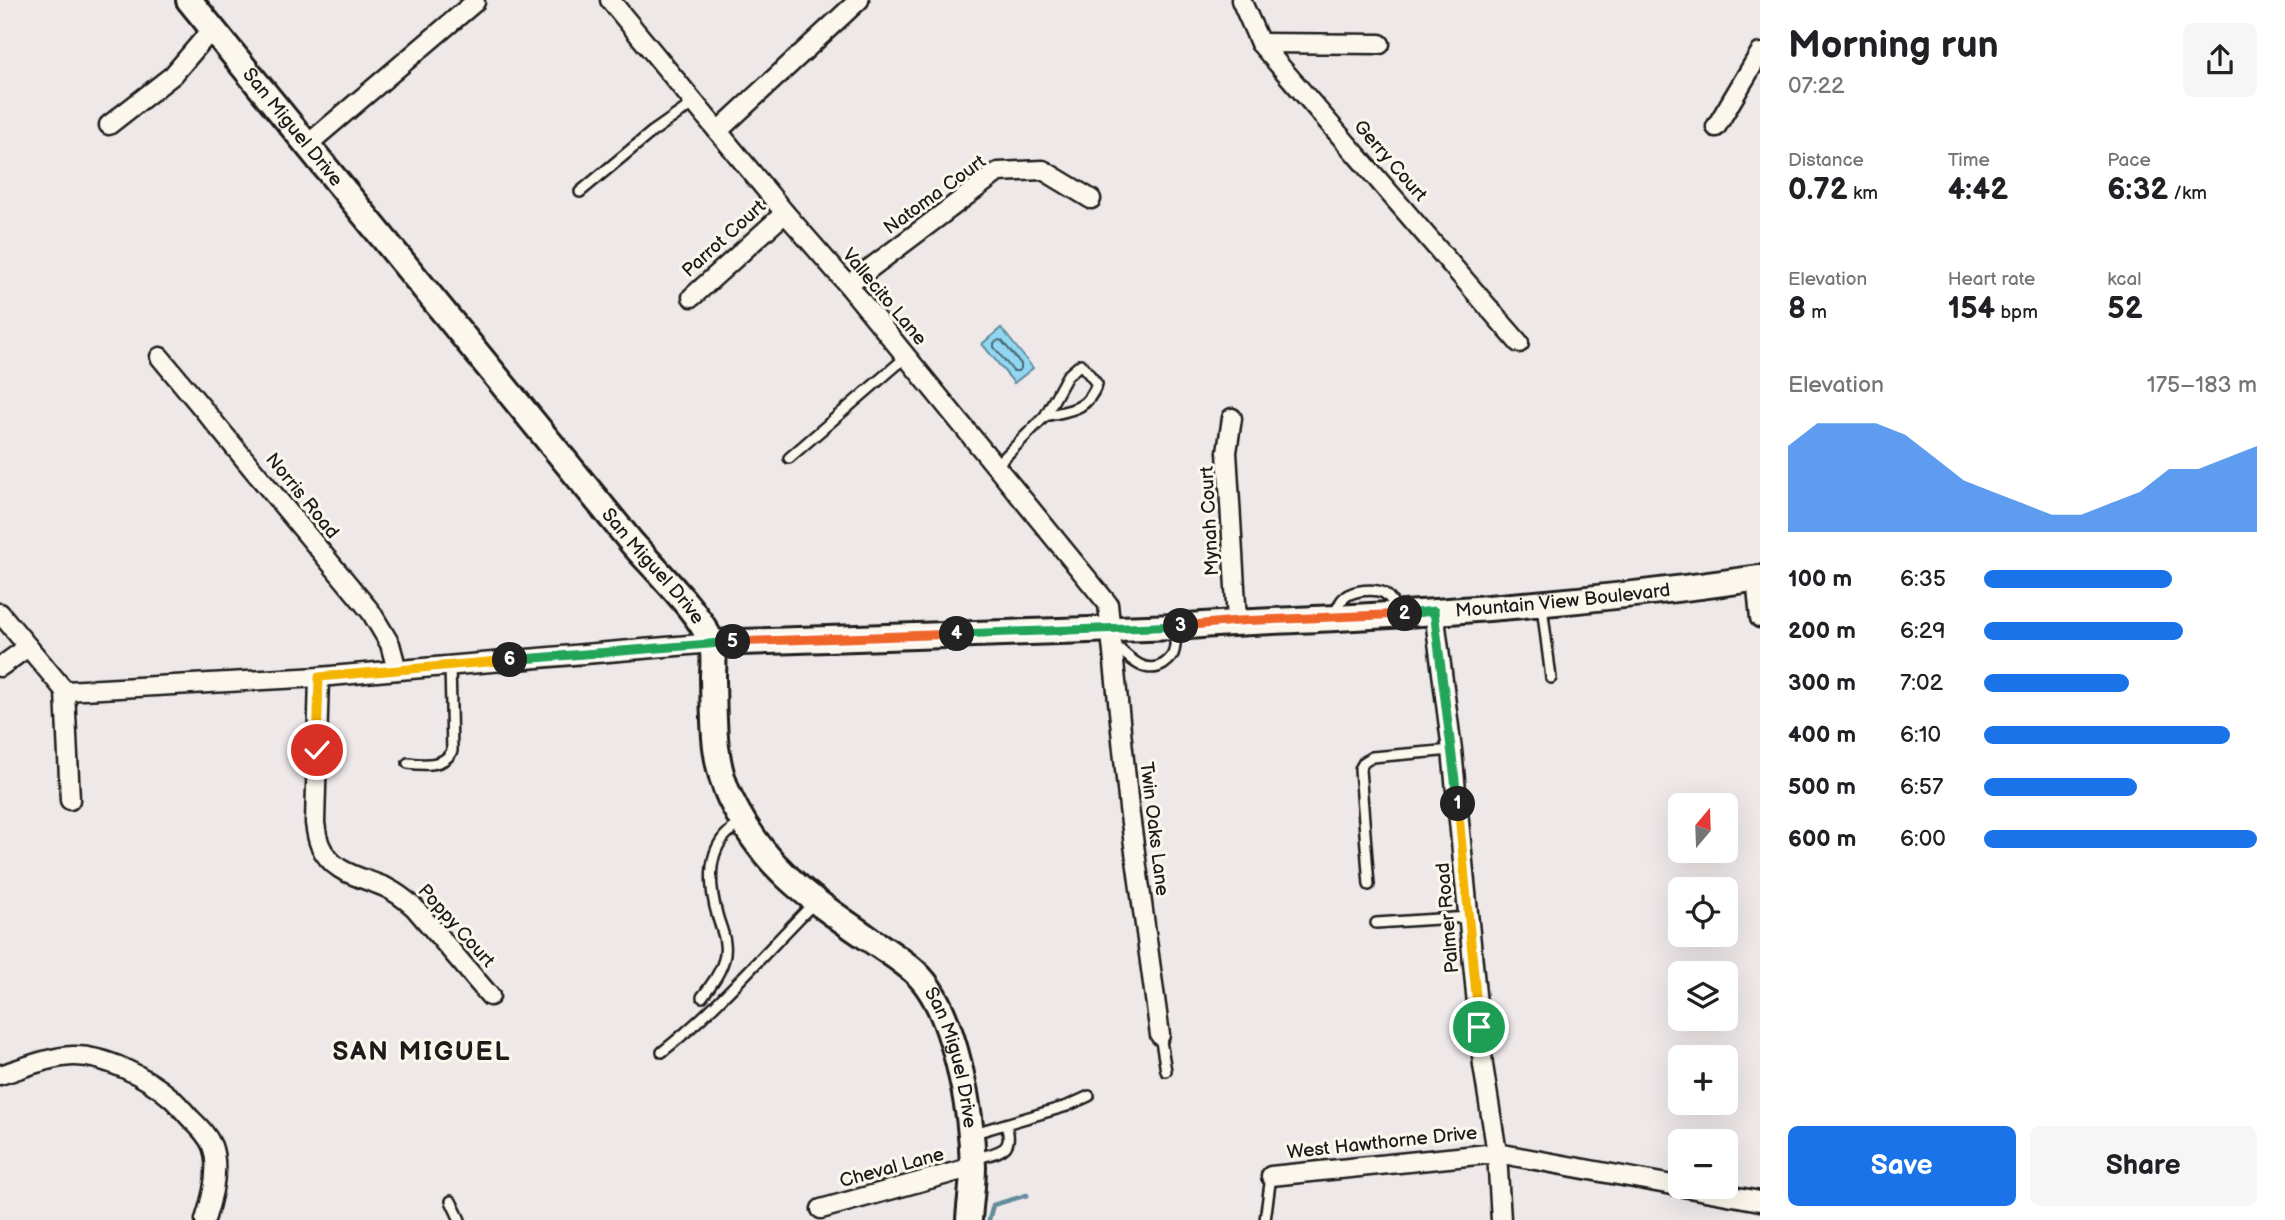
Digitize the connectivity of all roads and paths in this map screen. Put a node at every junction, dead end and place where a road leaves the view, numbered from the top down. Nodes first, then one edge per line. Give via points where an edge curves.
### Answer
1 (189, 0) edge
2 (610, 0) edge
3 (859, 0) edge
4 (1241, 0) edge
5 (475, 2) dead end
6 (213, 28) junction
7 (1260, 43) junction
8 (1380, 44) dead end
9 (1760, 53) edge
10 (695, 102) junction
11 (109, 124) dead end
12 (1716, 127) dead end
13 (719, 131) junction
14 (307, 145) junction
15 (580, 192) dead end
16 (1091, 199) dead end
17 (785, 213) junction
18 (848, 285) junction
19 (692, 297) dead end
20 (1519, 343) dead end
21 (906, 356) junction
22 (160, 357) dead end
23 (1045, 416) junction
24 (1232, 418) dead end
25 (789, 458) dead end
26 (996, 466) junction
27 (1758, 578) edge
28 (1542, 604) junction
29 (1434, 611) junction
30 (0, 613) edge
31 (1760, 618) edge
32 (1237, 621) junction
33 (1176, 627) junction
34 (1111, 635) junction
35 (712, 643) junction
36 (28, 647) junction
37 (450, 665) junction
38 (0, 667) edge
39 (397, 670) junction
40 (319, 677) junction
41 (1551, 678) dead end
42 (65, 691) junction
43 (1452, 750) junction
44 (408, 763) dead end
45 (70, 800) dead end
46 (744, 822) junction
47 (1369, 886) dead end
48 (815, 901) junction
49 (1469, 917) junction
50 (1376, 923) dead end
51 (490, 996) dead end
52 (702, 997) dead end
53 (1160, 1035) joint
54 (662, 1052) dead end
55 (1166, 1072) dead end
56 (0, 1075) edge
57 (1089, 1096) dead end
58 (1006, 1125) junction
59 (970, 1135) junction
60 (1497, 1153) junction
61 (973, 1163) junction
62 (1271, 1176) joint
63 (451, 1201) dead end
64 (1760, 1201) edge
65 (821, 1209) dead end
66 (205, 1220) edge
67 (460, 1220) edge
68 (969, 1220) edge
69 (1265, 1220) edge
70 (1501, 1220) edge

1 - 6 street, San Miguel Drive
2 - 10 street, Vallecito Lane
3 - 13 street
4 - 7 street, Gerry Court
5 - 14 street
6 - 11 street via 173,75
6 - 14 street, San Miguel Drive
7 - 8 street
7 - 20 street, Gerry Court
9 - 12 street
10 - 13 street, Vallecito Lane
10 - 15 lane
13 - 17 street, Vallecito Lane
14 - 35 street, San Miguel Drive via 700,621
16 - 18 street, Natoma Court via 1043,170 998,172
17 - 18 street, Vallecito Lane
17 - 19 street, Parrot Court
18 - 21 street, Vallecito Lane
21 - 25 lane
21 - 26 street, Vallecito Lane
22 - 39 street, Norris Road via 371,612 390,644
23 - 23 lane via 1067,376 1081,364 1097,384 1091,399 1078,408
23 - 26 lane
24 - 32 street, Mynah Court via 1227,452
26 - 34 street, Vallecito Lane via 1108,604
27 - 28 street, Mountain View Boulevard
27 - 31 street
28 - 29 street, Mountain View Boulevard
28 - 41 lane
29 - 32 street, Mountain View Boulevard
29 - 43 street, Palmer Road
30 - 36 street
32 - 33 street, Mountain View Boulevard
33 - 34 street, Mountain View Boulevard
33 - 34 lane via 1174,653 1156,668 1134,661
34 - 35 street, Mountain View Boulevard
34 - 53 street, Twin Oaks Lane
35 - 37 street, Mountain View Boulevard
35 - 46 street, San Miguel Drive via 715,747 720,772
36 - 38 street
36 - 42 street
37 - 39 street, Mountain View Boulevard
37 - 44 lane via 450,757 426,766
39 - 40 street, Mountain View Boulevard
40 - 42 street, Mountain View Boulevard
40 - 51 street, Poppy Court via 314,823 320,845 339,869 385,887 414,907
42 - 45 street
43 - 47 lane via 1372,757 1361,765
43 - 49 street, Palmer Road
46 - 48 street, San Miguel Drive via 784,876
46 - 52 lane via 728,832 712,866 725,955
48 - 54 lane via 689,1031
48 - 59 street, San Miguel Drive via 916,973 931,990 950,1030
49 - 50 lane
49 - 60 street, Palmer Road via 1483,1065
53 - 55 lane
56 - 66 street via 54,1058 93,1058 115,1065 171,1097 213,1148 215,1165
57 - 58 lane
58 - 59 lane
58 - 61 lane via 1009,1144
59 - 61 street, San Miguel Drive
60 - 62 street, West Hawthorne Drive
60 - 64 street, West Hawthorne Drive
60 - 70 street, Palmer Road
61 - 65 street, Cheval Lane
61 - 68 street, San Miguel Drive
62 - 69 lane
63 - 67 lane

